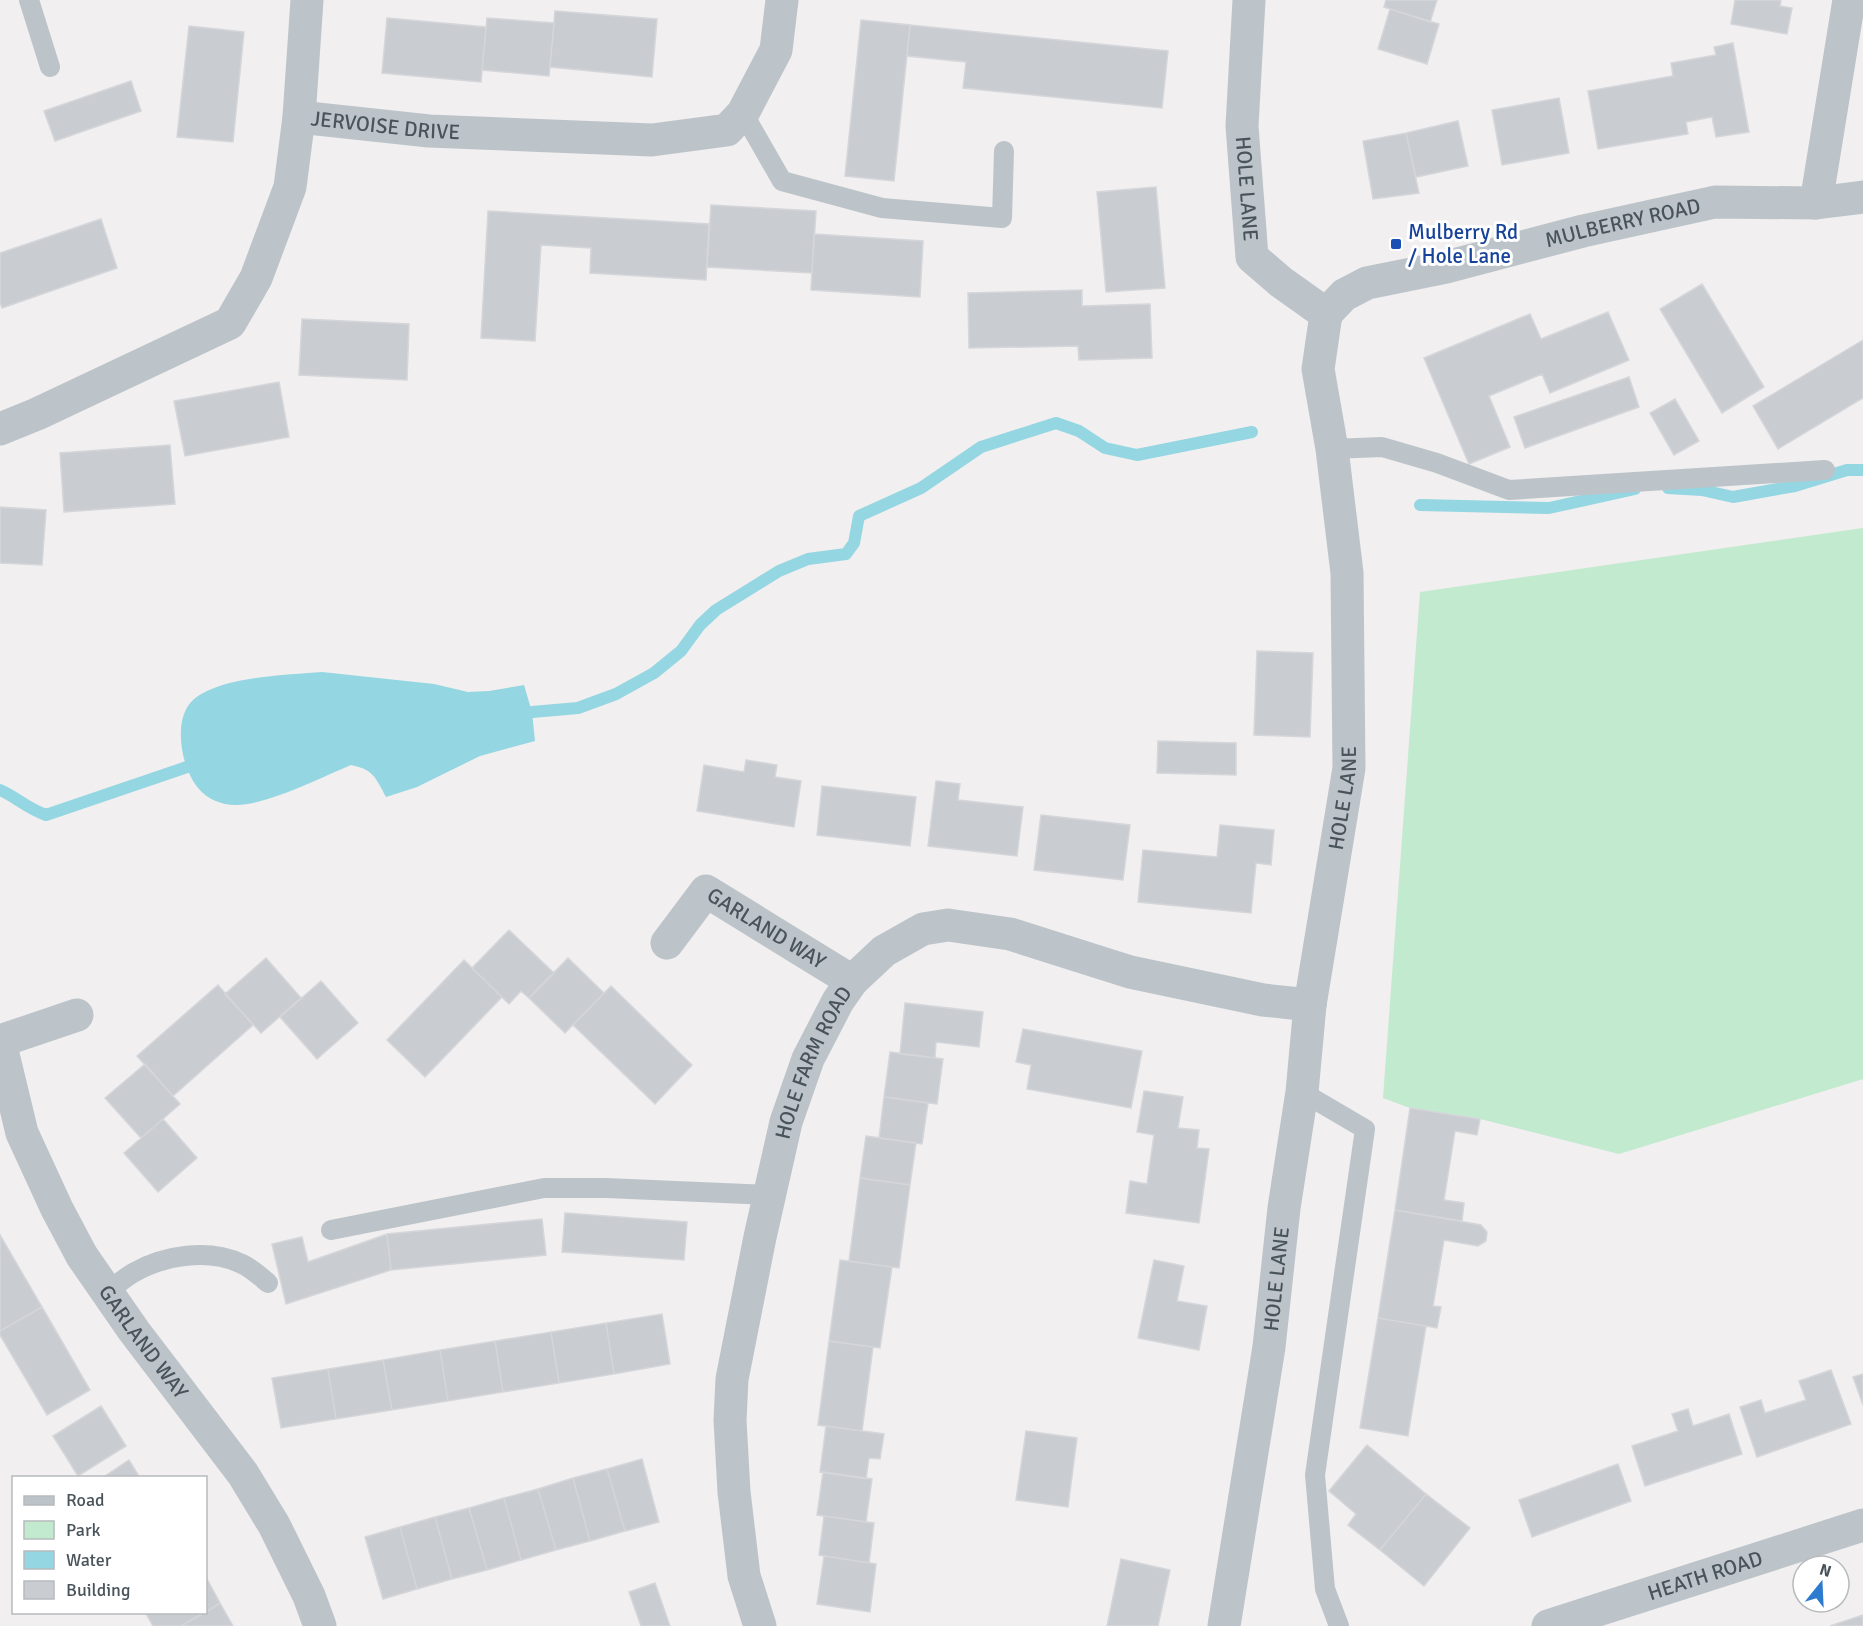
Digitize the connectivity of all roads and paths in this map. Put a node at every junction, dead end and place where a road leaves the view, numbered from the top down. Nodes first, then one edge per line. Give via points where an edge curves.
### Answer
1 (29, 0) edge
2 (307, 0) edge
3 (782, 0) edge
4 (1248, 0) edge
5 (1849, 0) edge
6 (50, 67) dead end
7 (742, 112) junction
8 (299, 117) junction
9 (1004, 151) dead end
10 (1863, 197) edge
11 (1816, 203) junction
12 (1326, 314) junction
13 (0, 429) edge
14 (1332, 449) junction
15 (1825, 470) dead end
16 (668, 943) dead end
17 (852, 981) junction
18 (1310, 1005) junction
19 (77, 1015) dead end
20 (0, 1042) edge
21 (1302, 1092) junction
22 (769, 1195) junction
23 (331, 1230) dead end
24 (268, 1283) dead end
25 (107, 1292) junction
26 (1863, 1524) edge
27 (320, 1626) edge
28 (760, 1626) edge
29 (1224, 1626) edge
30 (1339, 1626) edge
31 (1548, 1626) edge

1 - 6 lane
2 - 8 street
3 - 7 street, JERVOISE DRIVE via 776,50
4 - 12 street, HOLE LANE via 1242,126 1252,257
5 - 11 street
7 - 8 street, JERVOISE DRIVE via 727,130 652,140 429,131
7 - 9 lane via 782,181 882,208 1002,218
8 - 13 street, JERVOISE DRIVE via 290,187 256,278 230,323
10 - 11 street, MULBERRY ROAD
11 - 12 street, MULBERRY ROAD via 1715,202 1583,231 1367,284 1344,295
12 - 14 street, HOLE LANE via 1318,369
14 - 15 lane via 1382,447 1509,490
14 - 18 street, HOLE LANE via 1347,573 1349,768
16 - 17 street, GARLAND WAY via 706,891
17 - 18 street, HOLE FARM ROAD via 884,951 923,929 948,924 1010,934 1130,972 1263,1000
17 - 22 street, HOLE FARM ROAD via 808,1059 786,1122
18 - 21 street, HOLE LANE
19 - 20 street, GARLAND WAY
20 - 25 street, GARLAND WAY via 22,1133 82,1256
21 - 29 street, HOLE LANE via 1269,1347
21 - 30 lane via 1365,1129 1314,1475 1325,1589
22 - 23 lane via 543,1188
22 - 28 street, HOLE FARM ROAD via 732,1379 730,1420 744,1576
24 - 25 lane via 231,1259 217,1255 186,1256 133,1273
25 - 27 street, GARLAND WAY via 243,1474 274,1525
26 - 31 street, HEATH ROAD

